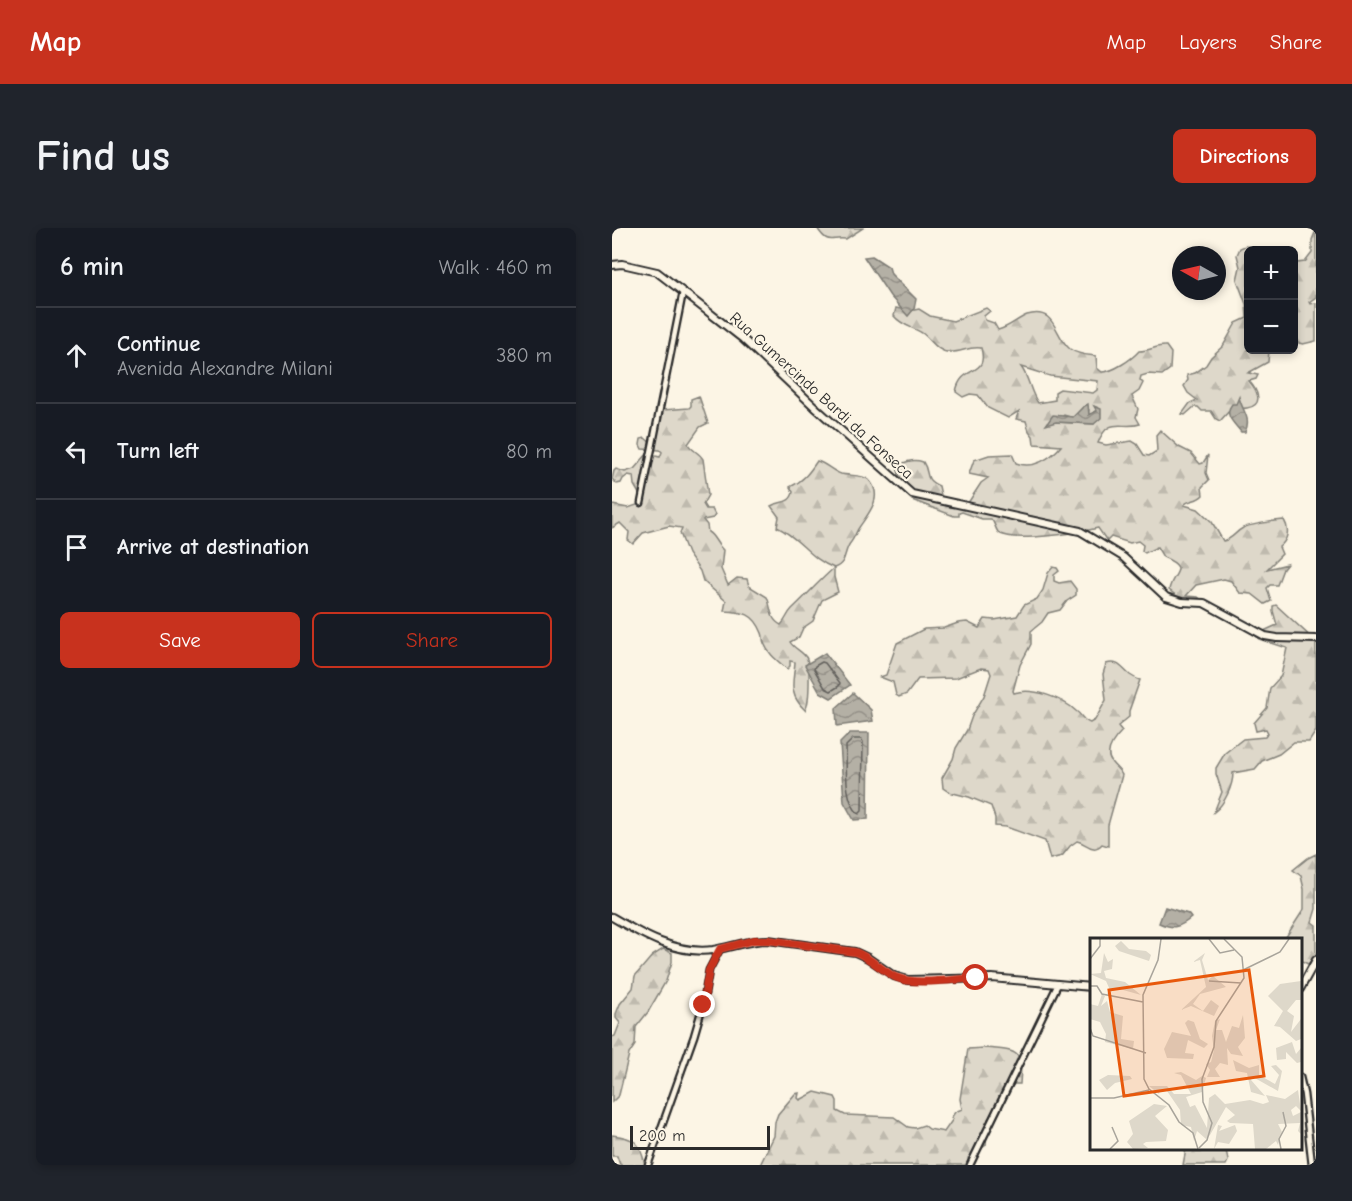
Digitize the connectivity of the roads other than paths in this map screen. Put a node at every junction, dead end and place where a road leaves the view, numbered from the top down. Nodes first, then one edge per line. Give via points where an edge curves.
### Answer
1 (612, 265) edge
2 (683, 292) junction
3 (641, 503) dead end
4 (1316, 639) edge
5 (612, 917) edge
6 (720, 949) junction
7 (1316, 960) edge
8 (1058, 982) junction
9 (1301, 986) edge
10 (1090, 987) edge
11 (1301, 1084) edge
12 (648, 1165) edge
13 (970, 1165) edge
14 (1312, 1165) edge

1 - 2 street, Rua Gumercindo Bardi da Fonseca via 657,272
2 - 3 street
2 - 4 street, Rua Gumercindo Bardi da Fonseca via 743,339 912,494 1080,531 1123,557 1166,597 1204,603 1265,636
5 - 6 street via 674,947
6 - 8 street via 768,940 855,952 894,976 908,980 992,978
6 - 12 street via 709,970 694,1036
7 - 9 street
8 - 10 street
8 - 13 street
11 - 14 street

